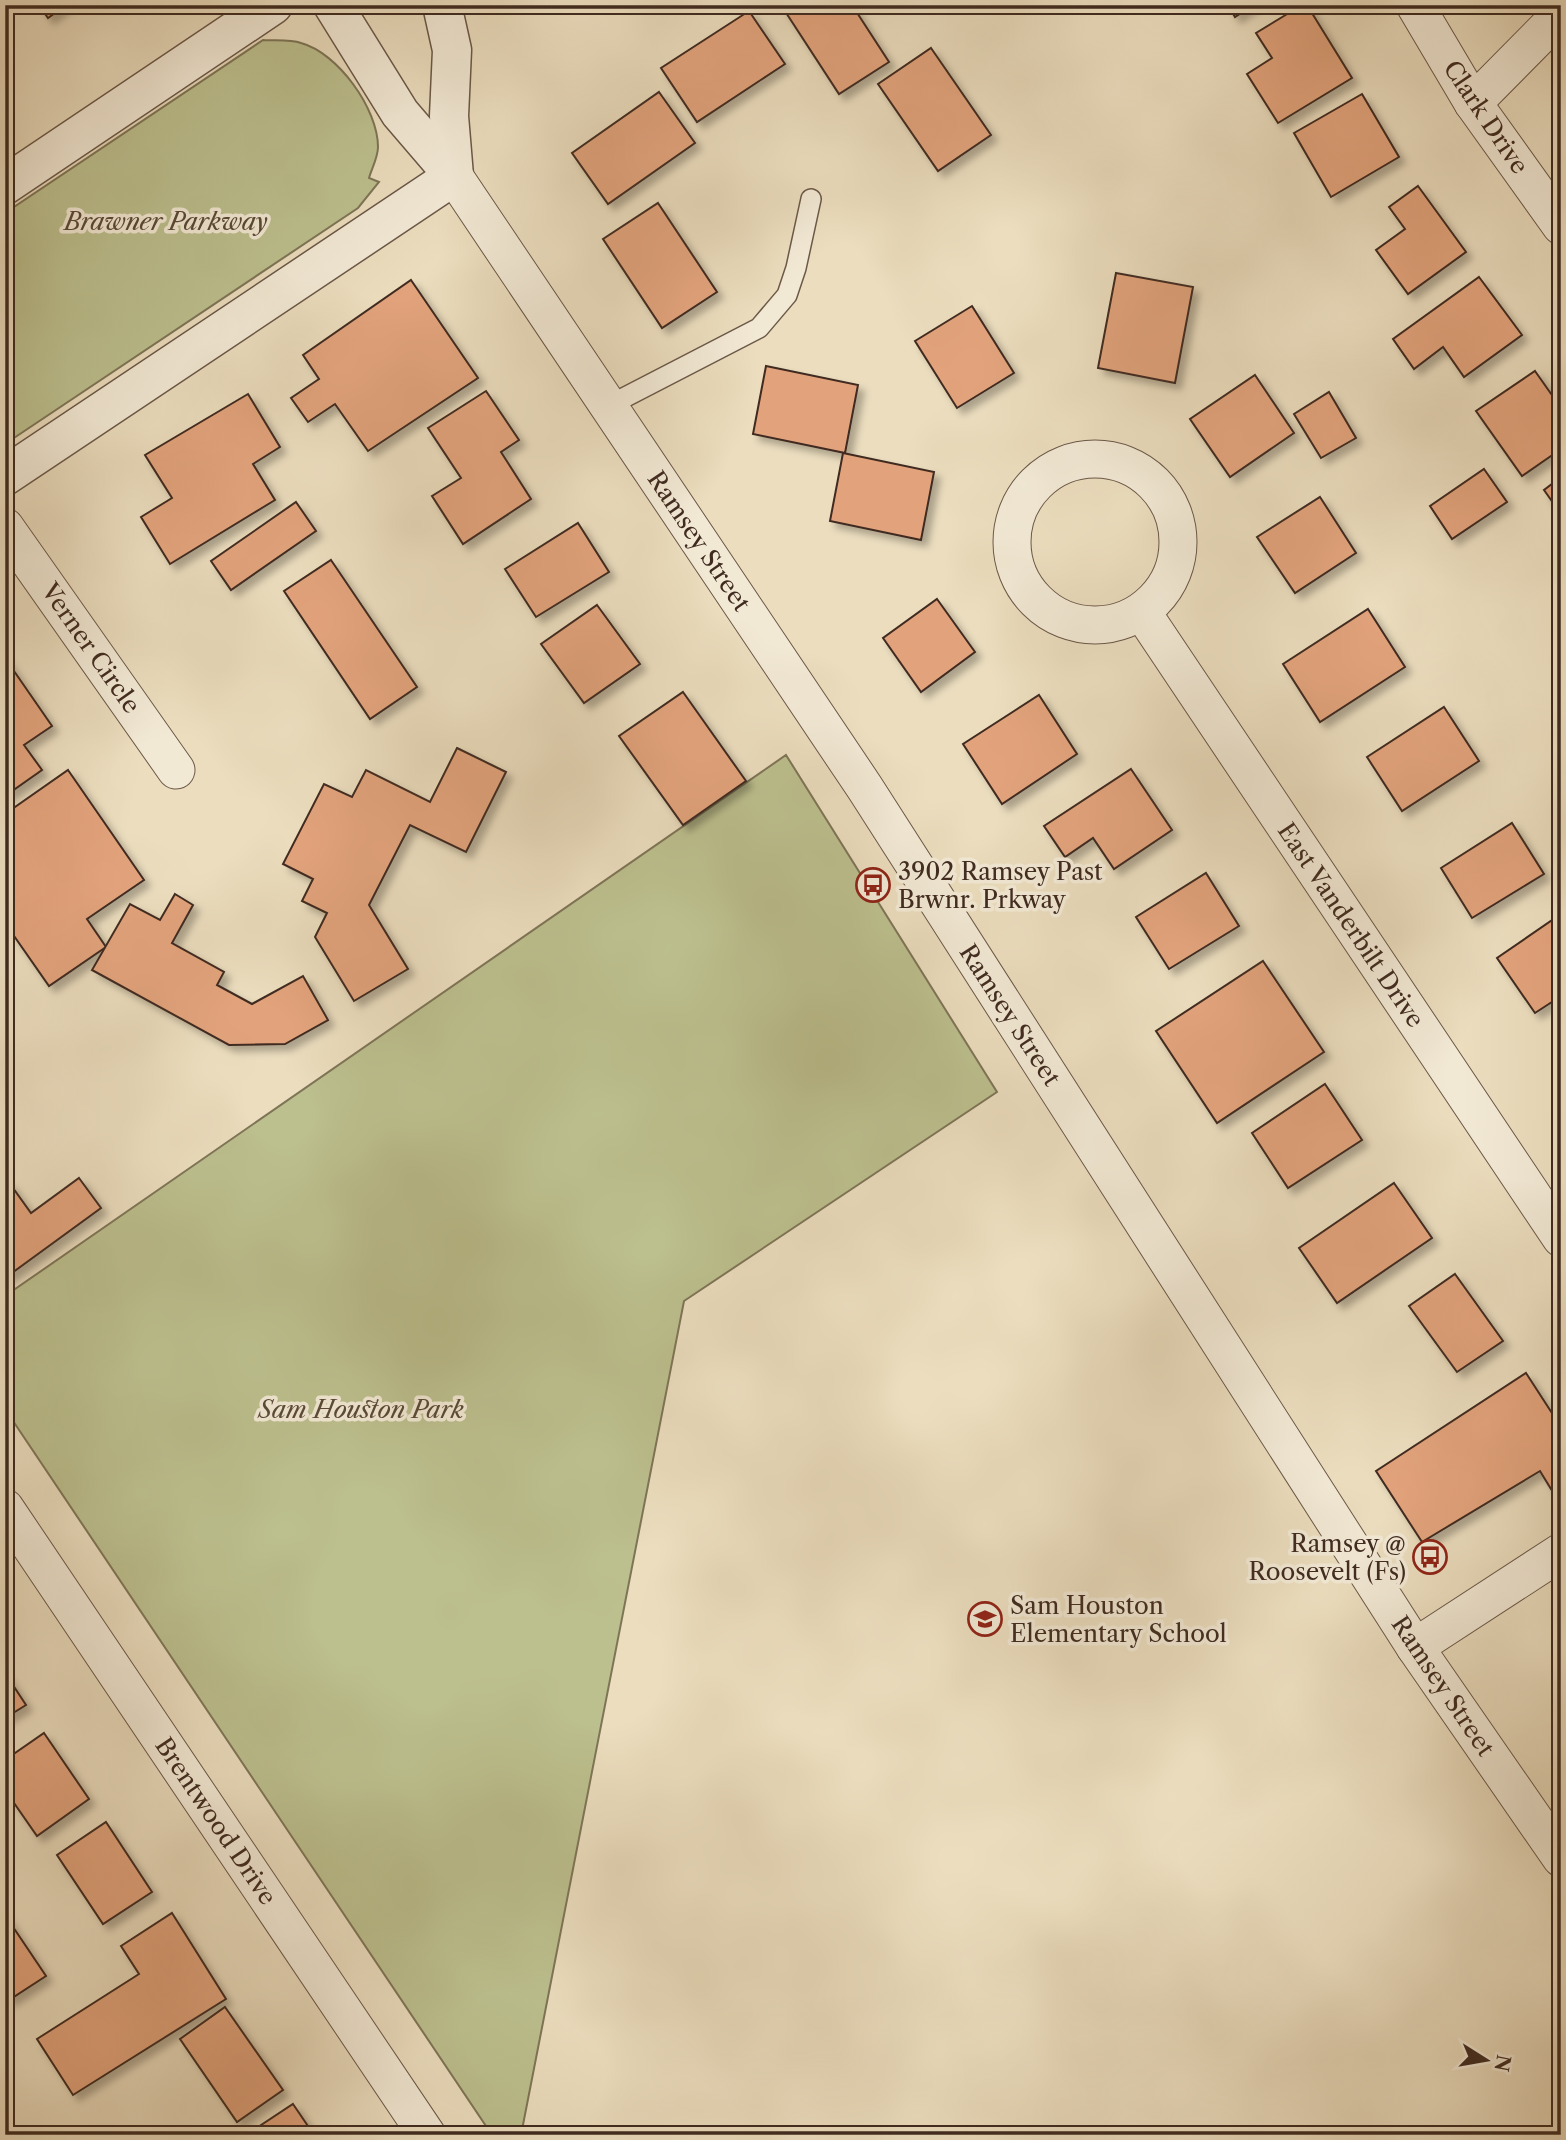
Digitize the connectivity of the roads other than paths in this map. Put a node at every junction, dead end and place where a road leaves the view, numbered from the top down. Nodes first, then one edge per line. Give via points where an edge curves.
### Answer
1 (273, 5) edge
2 (334, 5) edge
3 (442, 5) edge
4 (1415, 5) edge
5 (1561, 14) edge
6 (1473, 103) junction
7 (454, 176) junction
8 (5, 184) edge
9 (811, 199) dead end
10 (1561, 226) edge
11 (608, 406) junction
12 (5, 476) edge
13 (5, 527) edge
14 (1142, 612) junction
15 (176, 770) dead end
16 (1561, 1238) edge
17 (5, 1508) edge
18 (1561, 1552) edge
19 (1415, 1647) junction
20 (1561, 1858) edge
21 (427, 2135) edge

1 - 8 street
2 - 7 street, Ramsey Street via 400,113
3 - 7 street, Ramsey Street via 452,50 449,116
4 - 6 street, Clark Drive
5 - 6 street
6 - 10 street, Clark Drive
7 - 11 street, Ramsey Street
7 - 12 street
9 - 11 lane via 787,295 759,328
11 - 19 street, Ramsey Street via 865,788
13 - 15 street, Verner Circle
14 - 14 street via 1172,576 1178,552 1177,529 1164,496 1138,470 1116,461 1093,458 1048,472 1017,509 1012,532 1012,556 1032,599 1051,614 1096,627
14 - 16 street, East Vanderbilt Drive
17 - 21 street, Brentwood Drive
18 - 19 street
19 - 20 street, Ramsey Street

